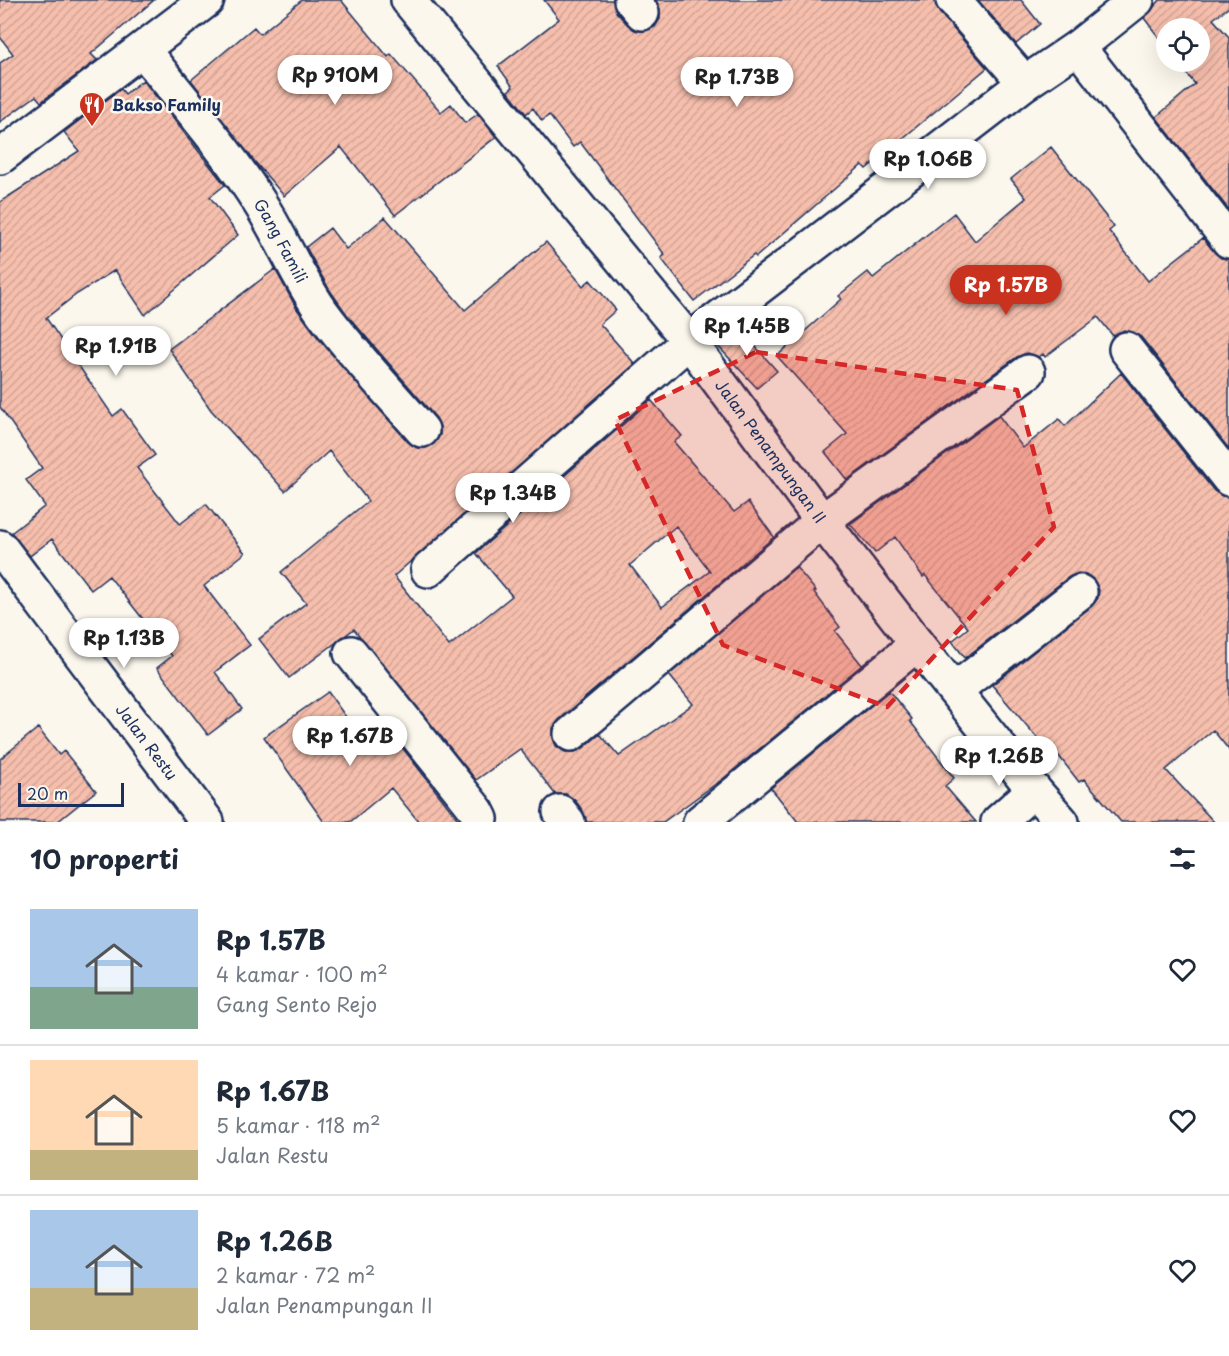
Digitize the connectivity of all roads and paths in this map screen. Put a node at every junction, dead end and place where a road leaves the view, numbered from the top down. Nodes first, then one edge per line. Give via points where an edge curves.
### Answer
1 (207, 0) edge
2 (408, 0) edge
3 (953, 0) edge
4 (1133, 1) edge
5 (1078, 47) junction
6 (143, 50) junction
7 (1025, 83) junction
8 (0, 157) edge
9 (1229, 241) edge
10 (688, 341) junction
11 (1126, 349) dead end
12 (1028, 372) dead end
13 (422, 430) dead end
14 (1229, 479) edge
15 (822, 520) junction
16 (0, 547) edge
17 (428, 570) dead end
18 (1080, 592) dead end
19 (917, 644) junction
20 (351, 653) dead end
21 (955, 690) junction
22 (571, 734) dead end
23 (1034, 790) junction
24 (207, 822) edge
25 (479, 822) edge
26 (700, 822) edge
27 (998, 822) edge
28 (1062, 822) edge

1 - 6 street
2 - 10 street, Jalan Penampungan II
3 - 7 street
4 - 5 street
5 - 7 street
5 - 9 street
6 - 8 street
6 - 13 street, Gang Famili via 249,186 321,310
7 - 10 street
10 - 15 street, Jalan Penampungan II
10 - 17 street
11 - 14 street
12 - 15 street
15 - 19 street, Jalan Penampungan II
15 - 22 street
16 - 24 street, Jalan Restu
18 - 21 street
19 - 21 street, Jalan Penampungan II
19 - 26 street
20 - 25 street via 477,811
21 - 23 street, Jalan Penampungan II
23 - 27 street
23 - 28 street, Jalan Penampungan II

